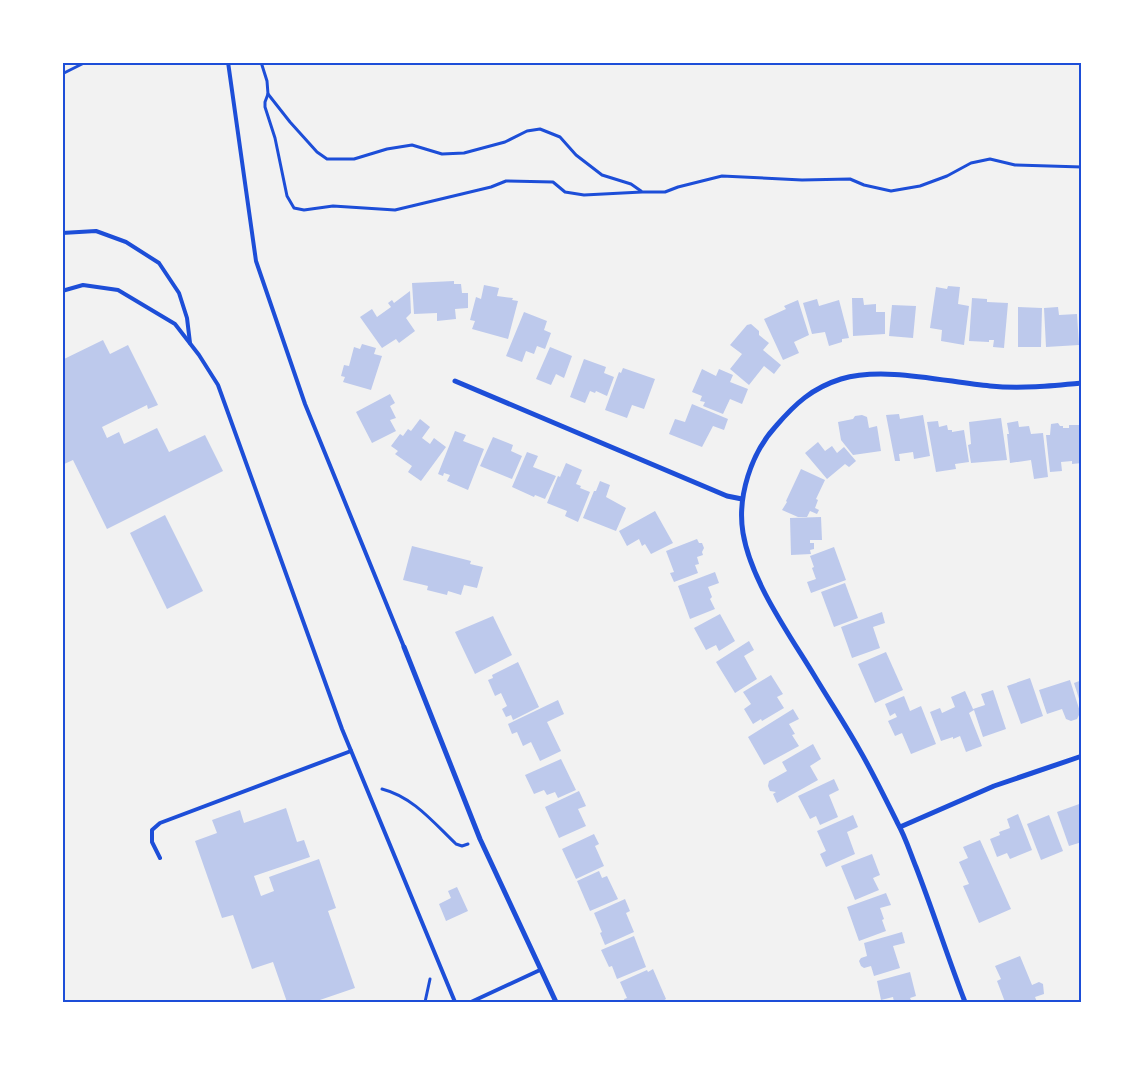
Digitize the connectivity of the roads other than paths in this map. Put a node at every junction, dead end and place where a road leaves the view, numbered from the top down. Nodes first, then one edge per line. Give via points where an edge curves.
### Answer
1 (228, 62) edge
2 (62, 233) edge
3 (62, 291) edge
4 (190, 343) junction
5 (455, 381) dead end
6 (1082, 383) edge
7 (742, 499) junction
8 (404, 647) joint
9 (351, 751) junction
10 (1082, 756) edge
11 (900, 827) junction
12 (160, 858) dead end
13 (540, 970) junction
14 (455, 1002) edge
15 (471, 1002) edge
16 (556, 1002) edge
17 (966, 1002) edge

1 - 8 lane via 256,261 305,404
2 - 4 lane via 96,231 126,242 158,263 179,293
3 - 4 lane via 83,285 118,290 175,324
4 - 9 lane via 218,384
5 - 7 street via 727,496
6 - 7 street via 993,387 898,375 841,379 813,391 796,403 768,434 751,469
7 - 11 street via 743,535 754,571 860,751
8 - 13 street via 480,839
9 - 12 lane via 160,822 152,830 152,842
9 - 14 lane
10 - 11 street via 994,786
11 - 17 street
13 - 15 lane
13 - 16 street

